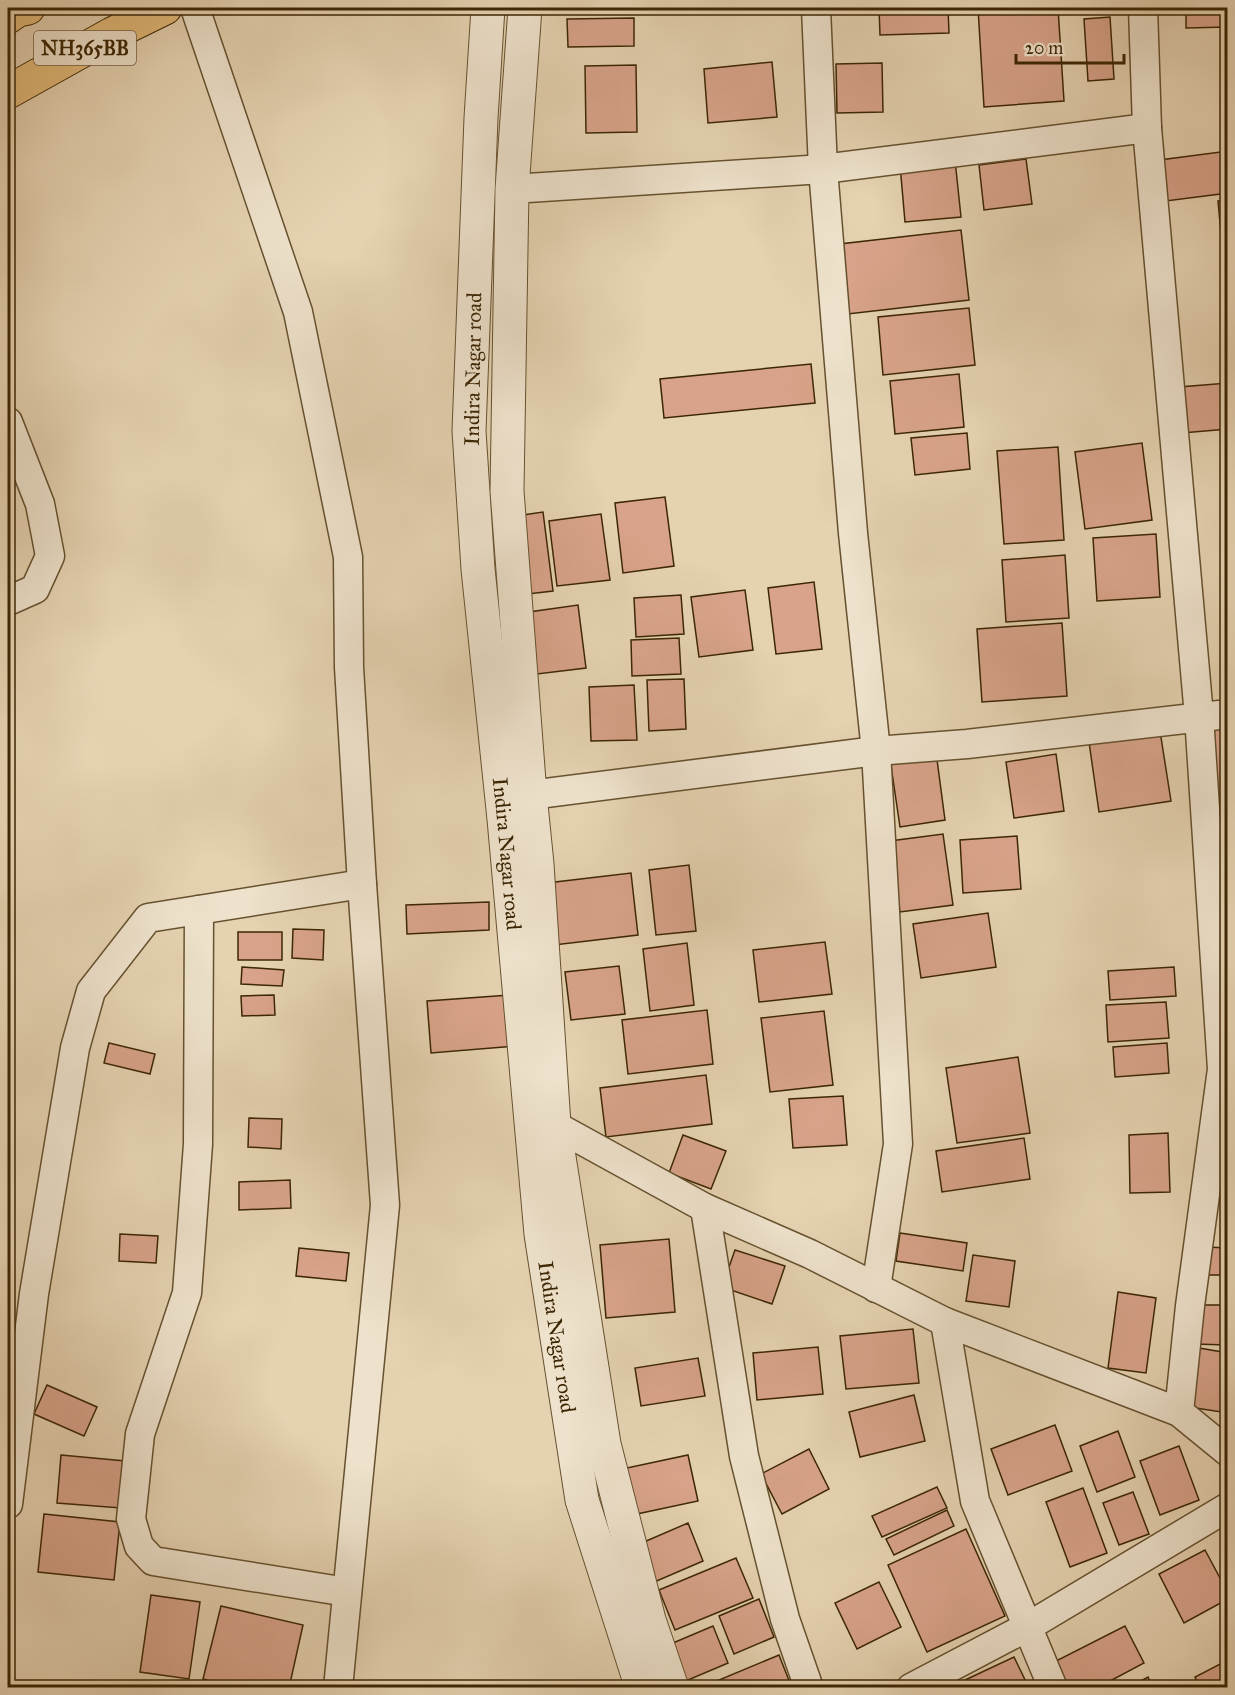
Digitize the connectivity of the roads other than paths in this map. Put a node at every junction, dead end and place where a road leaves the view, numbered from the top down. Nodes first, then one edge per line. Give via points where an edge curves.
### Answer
1 (28, 8) edge
2 (165, 8) edge
3 (195, 8) edge
4 (488, 8) edge
5 (525, 8) edge
6 (816, 8) edge
7 (1143, 8) edge
8 (8, 17) edge
9 (8, 92) edge
10 (1147, 128) junction
11 (823, 169) junction
12 (512, 189) junction
13 (8, 422) edge
14 (8, 601) edge
15 (1227, 714) edge
16 (1199, 716) junction
17 (876, 751) junction
18 (530, 795) junction
19 (362, 884) junction
20 (199, 910) junction
21 (554, 1125) junction
22 (705, 1208) junction
23 (876, 1288) junction
24 (945, 1322) junction
25 (1179, 1412) junction
26 (1227, 1452) edge
27 (8, 1504) edge
28 (1227, 1507) edge
29 (347, 1592) junction
30 (1029, 1626) junction
31 (338, 1688) edge
32 (642, 1688) edge
33 (672, 1688) edge
34 (809, 1688) edge
35 (911, 1688) edge
36 (1053, 1688) edge

1 - 8 highway, NH365BB
2 - 9 highway, NH365BB
3 - 19 street via 298,312 348,557 349,667
4 - 32 street, Indira Nagar road via 469,431 478,570 541,1234 582,1500
5 - 12 street, Indira Nagar road
6 - 11 street
7 - 10 street
10 - 11 street
10 - 16 street
11 - 12 street
11 - 17 street via 853,533
12 - 18 street, Indira Nagar road via 507,491
13 - 14 street via 40,504 50,556 35,589
15 - 16 street
16 - 17 street
16 - 25 street via 1222,1069
17 - 18 street
17 - 23 street via 898,1144
18 - 21 street, Indira Nagar road
19 - 20 street
19 - 29 street via 385,1205
20 - 27 street via 148,918 91,991 75,1048 34,1294
20 - 29 street via 198,1144 187,1293 140,1434 131,1519 140,1546 153,1562
21 - 22 street
21 - 33 street, Indira Nagar road via 604,1444 649,1620
22 - 23 street
22 - 34 street via 744,1456 785,1619
23 - 24 street
24 - 25 street
24 - 30 street via 975,1501
25 - 26 street
28 - 30 street
29 - 31 street
30 - 35 street
30 - 36 street

